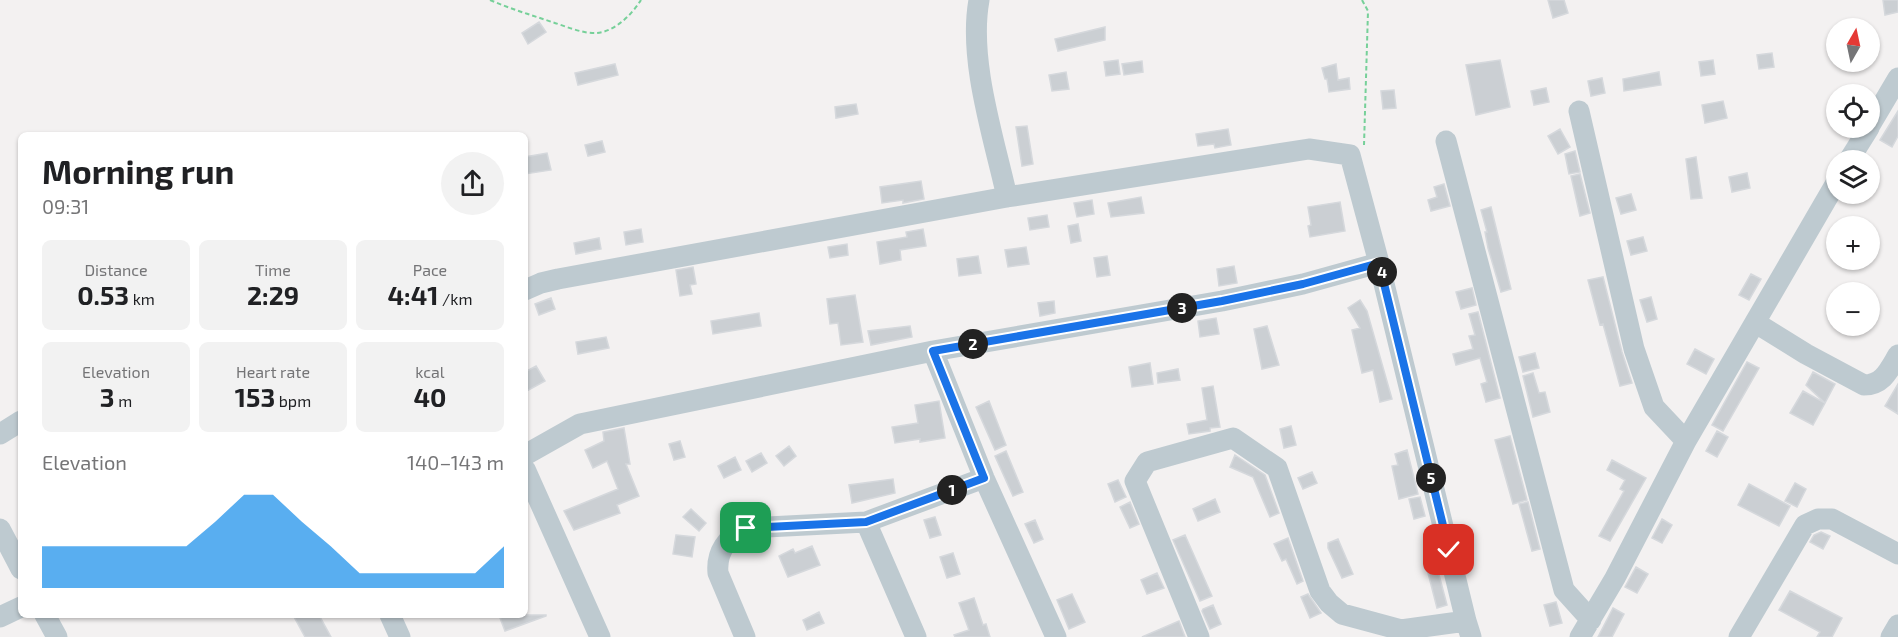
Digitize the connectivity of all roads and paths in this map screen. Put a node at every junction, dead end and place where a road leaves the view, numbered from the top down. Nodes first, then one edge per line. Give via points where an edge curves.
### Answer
1 (490, 0) edge
2 (641, 0) edge
3 (979, 0) edge
4 (1362, 0) edge
5 (1898, 78) edge
6 (1880, 108) edge
7 (1579, 111) dead end
8 (1446, 141) dead end
9 (1364, 154) dead end
10 (1007, 197) junction
11 (1826, 200) edge
12 (1379, 263) junction
13 (528, 289) edge
14 (1756, 323) junction
15 (933, 351) junction
16 (1898, 355) edge
17 (18, 423) edge
18 (0, 434) edge
19 (1686, 441) junction
20 (528, 453) edge
21 (528, 476) edge
22 (984, 478) junction
23 (866, 522) junction
24 (0, 529) edge
25 (1898, 554) edge
26 (18, 563) edge
27 (18, 608) edge
28 (0, 617) edge
29 (47, 618) edge
30 (391, 618) edge
31 (1898, 625) edge
32 (1469, 629) edge
33 (1586, 629) edge
34 (57, 637) edge
35 (400, 637) edge
36 (600, 637) edge
37 (745, 637) edge
38 (916, 637) edge
39 (1056, 637) edge
40 (1199, 637) edge
41 (1739, 637) edge
42 (1891, 637) edge

1 - 2 path via 519,13 597,33 618,24
3 - 10 street via 977,50
4 - 9 path via 1368,11
5 - 6 street
7 - 19 street via 1634,349 1654,407
8 - 33 street via 1564,590
10 - 12 street via 1309,149 1350,155
10 - 13 street via 558,279
11 - 14 street
12 - 15 street via 1222,301
12 - 32 street
14 - 16 street via 1864,385 1883,379
14 - 19 street
15 - 20 street via 580,424
15 - 22 street
17 - 18 street
19 - 33 street
21 - 36 street
22 - 23 street
22 - 39 street
23 - 37 street via 746,528 735,533 721,551 718,573
23 - 38 street
24 - 26 street
25 - 41 street via 1832,519 1818,519 1805,525
27 - 28 street
29 - 34 street
30 - 35 street
31 - 42 street
32 - 40 street via 1401,630 1342,614 1320,591 1277,468 1233,438 1148,462 1135,482

